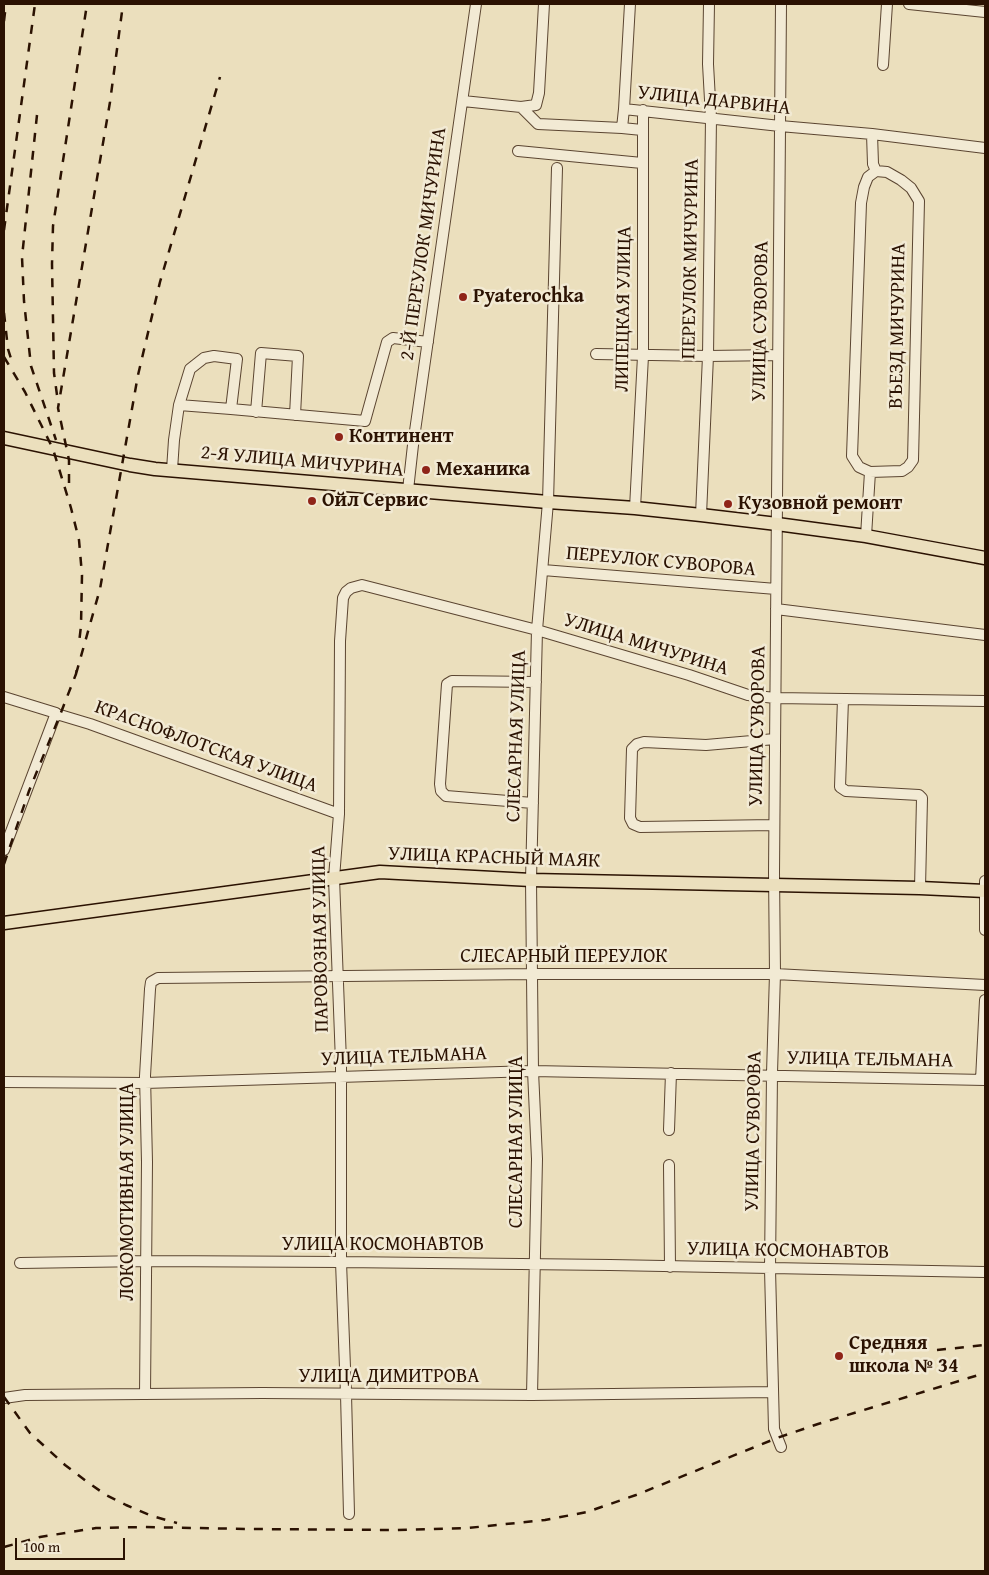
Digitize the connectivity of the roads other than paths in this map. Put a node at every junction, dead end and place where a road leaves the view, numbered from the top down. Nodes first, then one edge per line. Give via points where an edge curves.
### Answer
1 (476, 4) edge
2 (544, 4) edge
3 (630, 4) edge
4 (709, 4) edge
5 (781, 4) edge
6 (888, 4) edge
7 (909, 4) edge
8 (985, 12) edge
9 (883, 65) dead end
10 (463, 101) junction
11 (522, 107) junction
12 (624, 109) junction
13 (643, 110) junction
14 (711, 118) junction
15 (780, 126) junction
16 (622, 128) junction
17 (642, 130) junction
18 (872, 134) junction
19 (985, 148) edge
20 (518, 151) dead end
21 (642, 163) junction
22 (557, 168) dead end
23 (876, 171) junction
24 (428, 342) junction
25 (596, 354) dead end
26 (778, 355) junction
27 (643, 356) junction
28 (708, 356) junction
29 (179, 405) junction
30 (231, 410) junction
31 (256, 412) junction
32 (295, 414) junction
33 (4, 438) edge
34 (172, 470) junction
35 (870, 472) junction
36 (408, 490) junction
37 (548, 502) junction
38 (635, 508) junction
39 (701, 515) junction
40 (777, 524) junction
41 (866, 536) junction
42 (985, 558) edge
43 (543, 570) junction
44 (362, 585) joint
45 (776, 589) junction
46 (776, 609) junction
47 (537, 630) junction
48 (985, 635) edge
49 (536, 682) junction
50 (4, 697) edge
51 (775, 698) junction
52 (843, 699) junction
53 (985, 701) edge
54 (58, 714) junction
55 (775, 739) junction
56 (533, 803) junction
57 (339, 814) junction
58 (774, 825) junction
59 (4, 850) edge
60 (334, 878) junction
61 (531, 880) junction
62 (985, 881) edge
63 (774, 885) junction
64 (920, 888) junction
65 (985, 891) edge
66 (4, 923) edge
67 (985, 930) edge
68 (533, 974) junction
69 (775, 974) junction
70 (338, 977) junction
71 (985, 985) edge
72 (150, 990) joint
73 (985, 1000) edge
74 (533, 1071) junction
75 (671, 1074) junction
76 (772, 1075) junction
77 (341, 1077) junction
78 (983, 1080) edge
79 (4, 1082) edge
80 (145, 1083) junction
81 (669, 1130) dead end
82 (669, 1165) dead end
83 (146, 1261) junction
84 (340, 1262) junction
85 (20, 1263) dead end
86 (534, 1264) junction
87 (670, 1267) junction
88 (770, 1268) junction
89 (985, 1272) edge
90 (773, 1392) junction
91 (145, 1394) junction
92 (346, 1394) junction
93 (532, 1395) junction
94 (4, 1398) edge
95 (781, 1447) dead end
96 (349, 1514) dead end

1 - 10 street, 2-Й ПЕРЕУЛОК МИЧУРИНА
2 - 11 street via 539,93 536,105
3 - 12 street
4 - 14 street, ПЕРЕУЛОК МИЧУРИНА
5 - 15 street, УЛИЦА СУВОРОВА
6 - 9 street
7 - 8 street
10 - 11 street
10 - 24 street, 2-Й ПЕРЕУЛОК МИЧУРИНА
11 - 16 street, УЛИЦА ДАРВИНА via 538,124
12 - 13 street, УЛИЦА ДАРВИНА
12 - 16 street, УЛИЦА ДАРВИНА
13 - 14 street, УЛИЦА ДАРВИНА
13 - 17 street, ЛИПЕЦКАЯ УЛИЦА
14 - 15 street, УЛИЦА ДАРВИНА
14 - 28 street, ПЕРЕУЛОК МИЧУРИНА
15 - 18 street, УЛИЦА ДАРВИНА
15 - 26 street, УЛИЦА СУВОРОВА
16 - 17 street
17 - 21 street, ЛИПЕЦКАЯ УЛИЦА
18 - 19 street, УЛИЦА ДАРВИНА
18 - 23 street
20 - 21 street
21 - 27 street, ЛИПЕЦКАЯ УЛИЦА
22 - 37 street, СЛЕСАРНАЯ УЛИЦА
23 - 35 street, ВЪЕЗД МИЧУРИНА via 868,178 861,203 852,456 859,467
23 - 35 street, ВЪЕЗД МИЧУРИНА via 887,172 912,188 918,201 918,211 912,460 902,471
24 - 32 street via 393,338 387,342 365,421
24 - 36 street, 2-Й ПЕРЕУЛОК МИЧУРИНА
25 - 27 street
26 - 28 street
26 - 40 street, УЛИЦА СУВОРОВА
27 - 28 street
27 - 38 street, ЛИПЕЦКАЯ УЛИЦА
28 - 39 street, ПЕРЕУЛОК МИЧУРИНА
29 - 30 street
29 - 30 street via 190,369 204,358 214,356 237,359
29 - 34 street
30 - 31 street
31 - 32 street
31 - 32 street via 261,353 298,356
33 - 34 main road, 2-Я УЛИЦА МИЧУРИНА via 130,465
34 - 36 main road, 2-Я УЛИЦА МИЧУРИНА
35 - 41 street
36 - 37 main road, 2-Я УЛИЦА МИЧУРИНА
37 - 38 main road, 2-Я УЛИЦА МИЧУРИНА
37 - 43 street, СЛЕСАРНАЯ УЛИЦА
38 - 39 main road, 2-Я УЛИЦА МИЧУРИНА
39 - 40 main road, 2-Я УЛИЦА МИЧУРИНА
40 - 41 main road, 2-Я УЛИЦА МИЧУРИНА
40 - 45 street, УЛИЦА СУВОРОВА
41 - 42 main road, 2-Я УЛИЦА МИЧУРИНА
43 - 45 street, ПЕРЕУЛОК СУВОРОВА
43 - 47 street, СЛЕСАРНАЯ УЛИЦА
44 - 47 street, УЛИЦА МИЧУРИНА
44 - 57 street, ПАРОВОЗНАЯ УЛИЦА via 351,588 343,598
45 - 46 street, УЛИЦА СУВОРОВА
46 - 48 street
46 - 51 street, УЛИЦА СУВОРОВА
47 - 49 street, СЛЕСАРНАЯ УЛИЦА
47 - 51 street, УЛИЦА МИЧУРИНА via 748,695
49 - 56 street, СЛЕСАРНАЯ УЛИЦА
49 - 56 street via 452,681 447,684 440,784 446,796
50 - 54 street, КРАСНОФЛОТСКАЯ УЛИЦА
51 - 52 street, УЛИЦА МИЧУРИНА
51 - 55 street, УЛИЦА СУВОРОВА
52 - 53 street, УЛИЦА МИЧУРИНА
52 - 64 street via 840,786 843,790 919,795 922,798
54 - 57 street, КРАСНОФЛОТСКАЯ УЛИЦА
54 - 59 street
55 - 58 street, УЛИЦА СУВОРОВА
55 - 58 street via 706,745 637,744 632,749 630,818 640,827
56 - 61 street, СЛЕСАРНАЯ УЛИЦА
57 - 60 street, ПАРОВОЗНАЯ УЛИЦА
58 - 63 street, УЛИЦА СУВОРОВА
60 - 61 main road, УЛИЦА КРАСНЫЙ МАЯК via 380,872
60 - 66 main road, УЛИЦА КРАСНЫЙ МАЯК
60 - 70 street, ПАРОВОЗНАЯ УЛИЦА
61 - 63 main road, УЛИЦА КРАСНЫЙ МАЯК
61 - 68 street, СЛЕСАРНАЯ УЛИЦА
62 - 65 street
63 - 64 main road, УЛИЦА КРАСНЫЙ МАЯК
63 - 69 street, УЛИЦА СУВОРОВА
64 - 65 main road, УЛИЦА КРАСНЫЙ МАЯК
65 - 67 street
68 - 69 street, СЛЕСАРНЫЙ ПЕРЕУЛОК
68 - 70 street, СЛЕСАРНЫЙ ПЕРЕУЛОК
68 - 74 street, СЛЕСАРНАЯ УЛИЦА
69 - 71 street, СЛЕСАРНЫЙ ПЕРЕУЛОК
69 - 76 street, УЛИЦА СУВОРОВА
70 - 72 street, СЛЕСАРНЫЙ ПЕРЕУЛОК via 158,978 151,982
70 - 77 street, ПАРОВОЗНАЯ УЛИЦА
72 - 80 street, ЛОКОМОТИВНАЯ УЛИЦА
73 - 78 street
74 - 75 street, УЛИЦА ТЕЛЬМАНА
74 - 77 street, УЛИЦА ТЕЛЬМАНА
74 - 86 street, СЛЕСАРНАЯ УЛИЦА via 537,1159
75 - 76 street, УЛИЦА ТЕЛЬМАНА
75 - 81 street
76 - 78 street, УЛИЦА ТЕЛЬМАНА
76 - 88 street, УЛИЦА СУВОРОВА
77 - 80 street, УЛИЦА ТЕЛЬМАНА
77 - 84 street, ПАРОВОЗНАЯ УЛИЦА
79 - 80 street, УЛИЦА ТЕЛЬМАНА
80 - 83 street, ЛОКОМОТИВНАЯ УЛИЦА
82 - 87 street
83 - 84 street, УЛИЦА КОСМОНАВТОВ
83 - 85 street, УЛИЦА КОСМОНАВТОВ
83 - 91 street, ЛОКОМОТИВНАЯ УЛИЦА
84 - 86 street, УЛИЦА КОСМОНАВТОВ
84 - 92 street, ПАРОВОЗНАЯ УЛИЦА
86 - 87 street, УЛИЦА КОСМОНАВТОВ
86 - 93 street, СЛЕСАРНАЯ УЛИЦА
87 - 88 street, УЛИЦА КОСМОНАВТОВ
88 - 89 street, УЛИЦА КОСМОНАВТОВ
88 - 90 street, УЛИЦА СУВОРОВА
90 - 93 street, УЛИЦА ДИМИТРОВА
90 - 95 street, УЛИЦА СУВОРОВА via 774,1429
91 - 92 street, УЛИЦА ДИМИТРОВА
91 - 94 street, УЛИЦА ДИМИТРОВА
92 - 93 street, УЛИЦА ДИМИТРОВА
92 - 96 street, ПАРОВОЗНАЯ УЛИЦА

